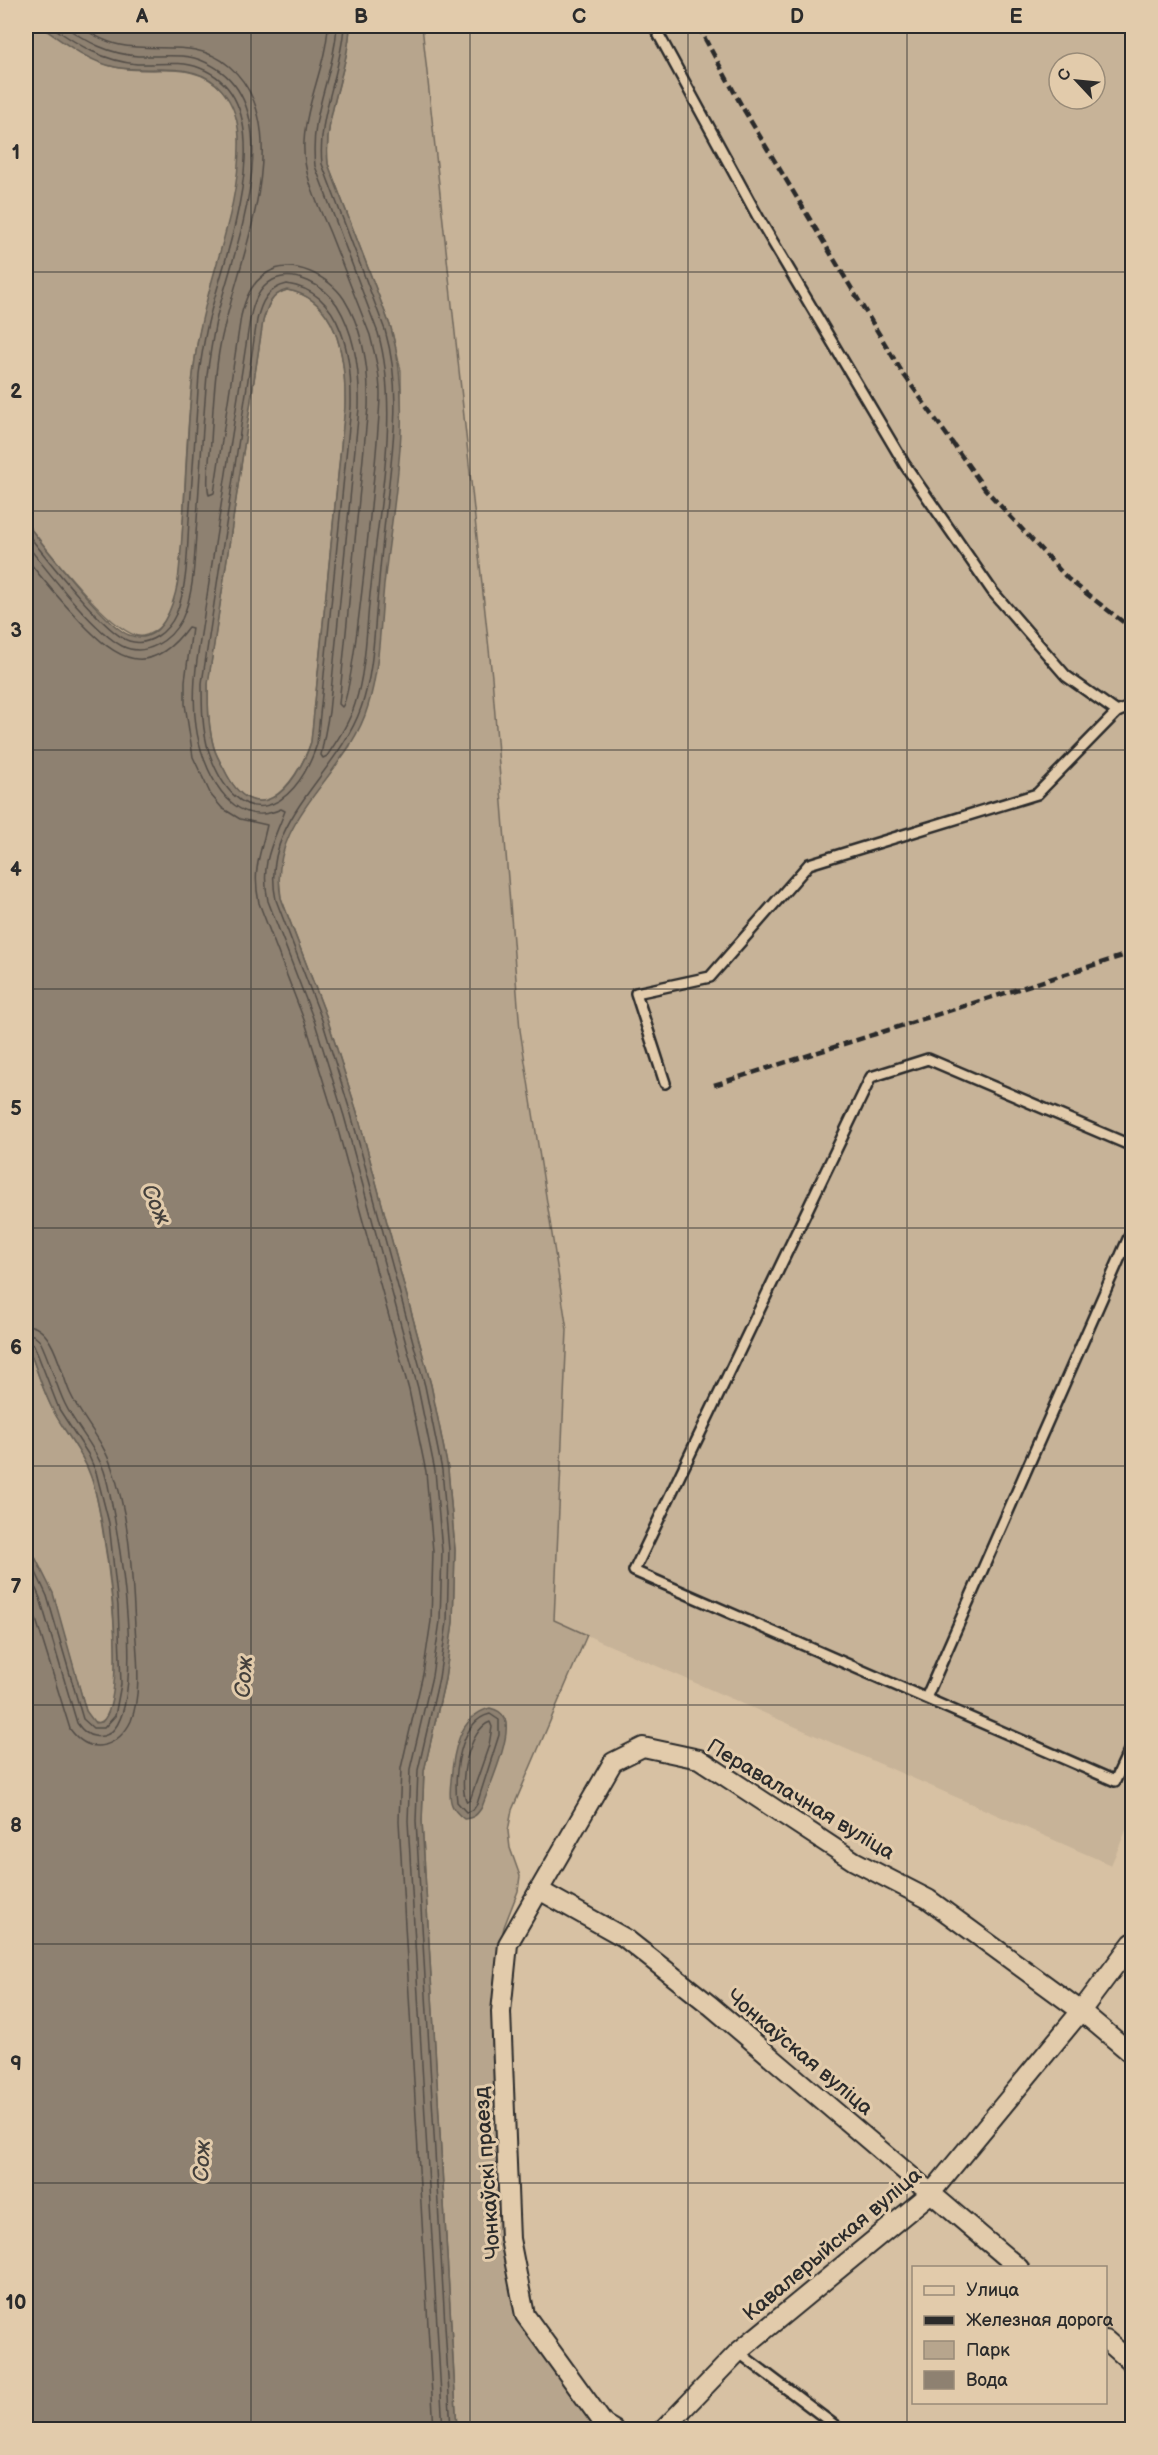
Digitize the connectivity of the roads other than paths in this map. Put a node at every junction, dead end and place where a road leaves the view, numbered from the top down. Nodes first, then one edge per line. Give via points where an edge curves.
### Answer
1 (654, 26) edge
2 (1132, 706) edge
3 (1117, 712) junction
4 (665, 1083) dead end
5 (1132, 1146) edge
6 (1132, 1230) edge
7 (926, 1698) junction
8 (1132, 1744) edge
9 (539, 1890) junction
10 (1132, 1943) edge
11 (1081, 2012) junction
12 (1132, 2054) edge
13 (931, 2193) junction
14 (1017, 2266) edge
15 (1107, 2341) edge
16 (738, 2352) junction
17 (1132, 2363) edge
18 (614, 2430) edge
19 (663, 2430) edge
20 (841, 2430) edge

1 - 3 lane via 758,217 905,465 1000,600 1066,676
2 - 3 lane
3 - 4 lane via 1037,794 810,864 710,977 636,993
5 - 7 lane via 928,1059 871,1077 634,1571
6 - 7 lane
7 - 8 lane via 1115,1781
9 - 11 street, Перавалачная вуліца via 613,1762 643,1747 699,1759 854,1861 928,1899
9 - 13 street, Чонкаўская вуліца via 625,1938
9 - 18 street, Чонкаўскі праезд via 508,1944 501,2012 510,2240 525,2315 604,2424
10 - 11 street, Кавалерыйская вуліца
11 - 12 street, Перавалачная вуліца
11 - 13 street, Кавалерыйская вуліца
13 - 14 street, Чонкаўская вуліца
13 - 16 street, Кавалерыйская вуліца
15 - 17 street
16 - 19 street, Кавалерыйская вуліца
16 - 20 lane

